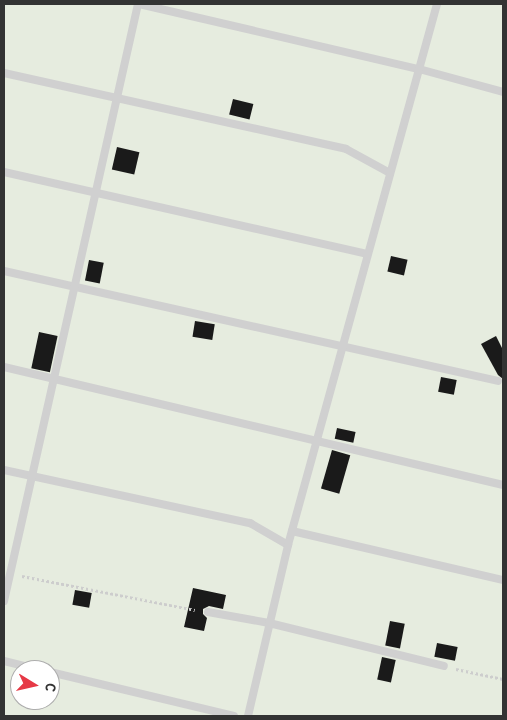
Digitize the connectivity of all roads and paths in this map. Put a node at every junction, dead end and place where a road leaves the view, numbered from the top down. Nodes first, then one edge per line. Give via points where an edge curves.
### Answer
1 (139, 4) edge
2 (437, 4) edge
3 (419, 69) junction
4 (4, 73) edge
5 (503, 92) edge
6 (118, 99) junction
7 (4, 172) edge
8 (390, 173) junction
9 (96, 193) junction
10 (367, 254) junction
11 (4, 271) edge
12 (75, 287) junction
13 (343, 347) junction
14 (4, 367) edge
15 (54, 378) junction
16 (498, 381) dead end
17 (317, 441) junction
18 (4, 470) edge
19 (30, 476) junction
20 (503, 485) edge
21 (292, 531) junction
22 (288, 545) junction
23 (9, 573) junction
24 (503, 580) edge
25 (4, 601) edge
26 (208, 612) joint
27 (269, 623) junction
28 (444, 666) joint
29 (60, 674) edge
30 (503, 679) edge
31 (234, 716) edge
32 (248, 716) edge

1 - 3 lane
1 - 6 lane
2 - 3 lane
3 - 5 lane
3 - 8 lane
4 - 6 lane
6 - 8 lane via 346,149
6 - 9 lane
7 - 9 lane
8 - 10 lane
9 - 10 lane
9 - 12 lane
10 - 13 lane
11 - 12 lane
12 - 13 lane
12 - 15 lane
13 - 16 lane
13 - 17 lane
14 - 15 lane
15 - 17 lane
15 - 19 lane
17 - 20 lane
17 - 21 lane
18 - 19 lane
19 - 22 lane via 250,523
19 - 23 lane
21 - 22 lane
21 - 24 lane
22 - 27 lane
23 - 25 lane
23 - 26 path
26 - 27 lane
27 - 28 lane
27 - 32 lane
28 - 30 path
29 - 31 lane

